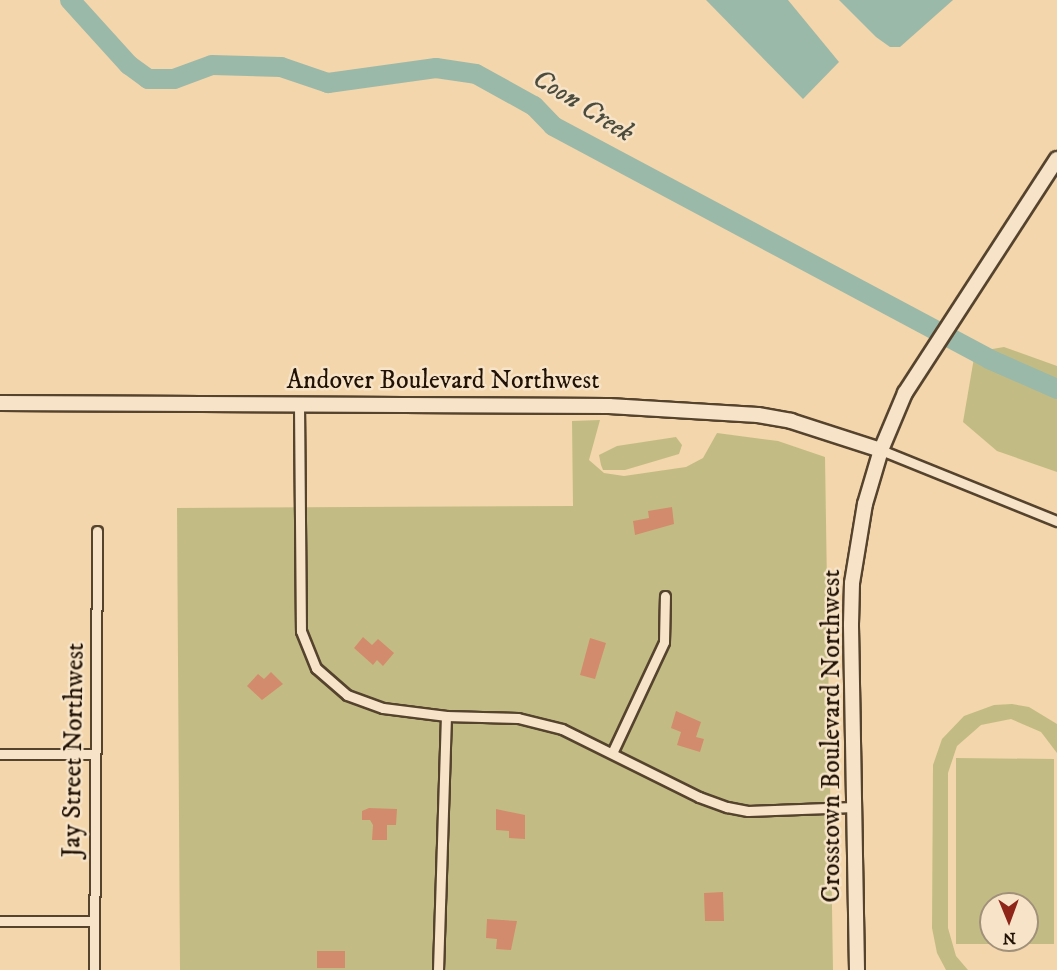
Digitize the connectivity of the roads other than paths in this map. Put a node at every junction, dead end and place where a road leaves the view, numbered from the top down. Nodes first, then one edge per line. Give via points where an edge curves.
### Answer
1 (1057, 159) edge
2 (0, 403) edge
3 (300, 405) junction
4 (881, 450) junction
5 (1057, 521) edge
6 (97, 531) dead end
7 (664, 596) dead end
8 (446, 716) junction
9 (613, 751) junction
10 (0, 754) edge
11 (94, 754) junction
12 (854, 807) junction
13 (0, 921) edge
14 (93, 921) junction
15 (94, 970) edge
16 (438, 970) edge
17 (857, 970) edge

1 - 4 street, Crosstown Boulevard Northwest via 926,358 894,414
2 - 3 street, Andover Boulevard Northwest
3 - 4 street, Andover Boulevard Northwest via 609,406 758,415 791,421
3 - 8 street via 299,613 310,659 329,682 362,703
4 - 5 street
4 - 12 street, Crosstown Boulevard Northwest via 865,504 852,584
6 - 11 street, Jay Street Northwest
7 - 9 street via 664,642
8 - 9 street via 508,718 544,724
8 - 16 street
9 - 12 street via 699,797 728,807 748,811
10 - 11 street
11 - 14 street, Jay Street Northwest
12 - 17 street, Crosstown Boulevard Northwest
13 - 14 street
14 - 15 street, Jay Street Northwest

